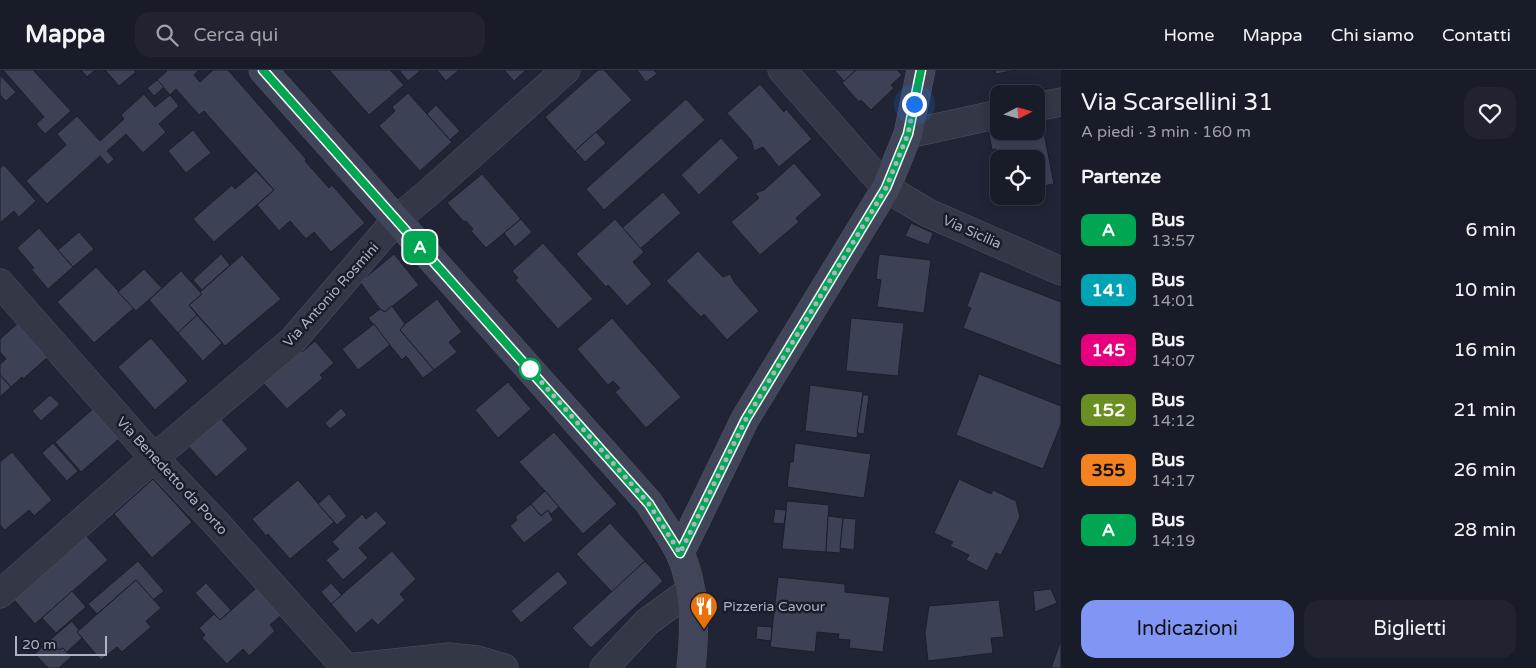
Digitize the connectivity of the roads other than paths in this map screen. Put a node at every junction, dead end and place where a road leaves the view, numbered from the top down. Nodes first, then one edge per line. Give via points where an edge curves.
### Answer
1 (263, 70) edge
2 (566, 70) edge
3 (782, 70) edge
4 (921, 70) edge
5 (1061, 102) edge
6 (1045, 105) edge
7 (990, 116) edge
8 (908, 134) junction
9 (886, 188) junction
10 (396, 220) junction
11 (1061, 271) edge
12 (0, 283) edge
13 (154, 458) junction
14 (680, 553) junction
15 (691, 590) junction
16 (0, 594) edge
17 (448, 663) edge
18 (347, 668) edge
19 (504, 668) edge
20 (604, 668) edge
21 (691, 668) edge

1 - 10 street
2 - 10 street, Via Antonio Rosmini
3 - 9 street, Via Sicilia
4 - 8 street
5 - 6 street
7 - 8 street
8 - 9 street
9 - 11 street, Via Sicilia via 928,213
9 - 14 street via 746,419
10 - 13 street, Via Antonio Rosmini via 293,340
10 - 14 street via 649,504
12 - 13 street, Via Benedetto da Porto
13 - 16 street, Via Antonio Rosmini
13 - 18 street, Via Benedetto da Porto
14 - 15 street
15 - 20 street via 647,622
15 - 21 street via 694,641
17 - 18 street
17 - 19 street via 477,660

